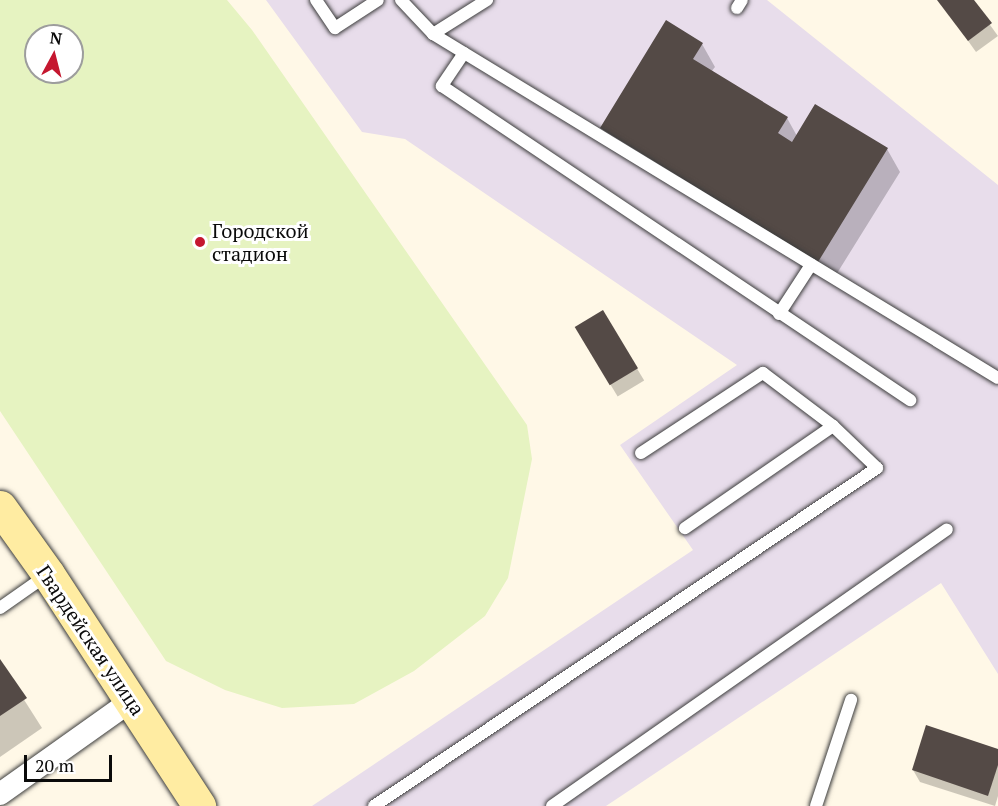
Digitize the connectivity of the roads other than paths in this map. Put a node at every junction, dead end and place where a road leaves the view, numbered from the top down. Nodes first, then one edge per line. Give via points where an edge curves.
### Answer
1 (316, 0) edge
2 (378, 0) edge
3 (402, 0) edge
4 (487, 0) edge
5 (433, 34) junction
6 (464, 53) junction
7 (811, 265) junction
8 (779, 314) junction
9 (998, 378) edge
10 (910, 400) dead end
11 (833, 426) junction
12 (641, 453) dead end
13 (0, 507) edge
14 (685, 528) dead end
15 (947, 529) dead end
16 (48, 574) junction
17 (0, 608) edge
18 (851, 700) dead end
19 (131, 701) junction
20 (0, 794) edge
21 (199, 806) edge
22 (374, 806) edge
23 (552, 806) edge
24 (816, 806) edge

1 - 2 lane via 335,28
3 - 5 lane
4 - 5 lane
5 - 6 lane
6 - 7 lane
6 - 8 lane via 442,86
7 - 8 lane
7 - 9 lane
8 - 10 lane
11 - 12 lane via 763,373
11 - 14 lane
11 - 22 lane via 877,468
13 - 16 street, Гвардейская улица
15 - 23 lane
16 - 17 lane
16 - 19 street, Гвардейская улица
18 - 24 lane
19 - 20 street
19 - 21 street, Гвардейская улица

